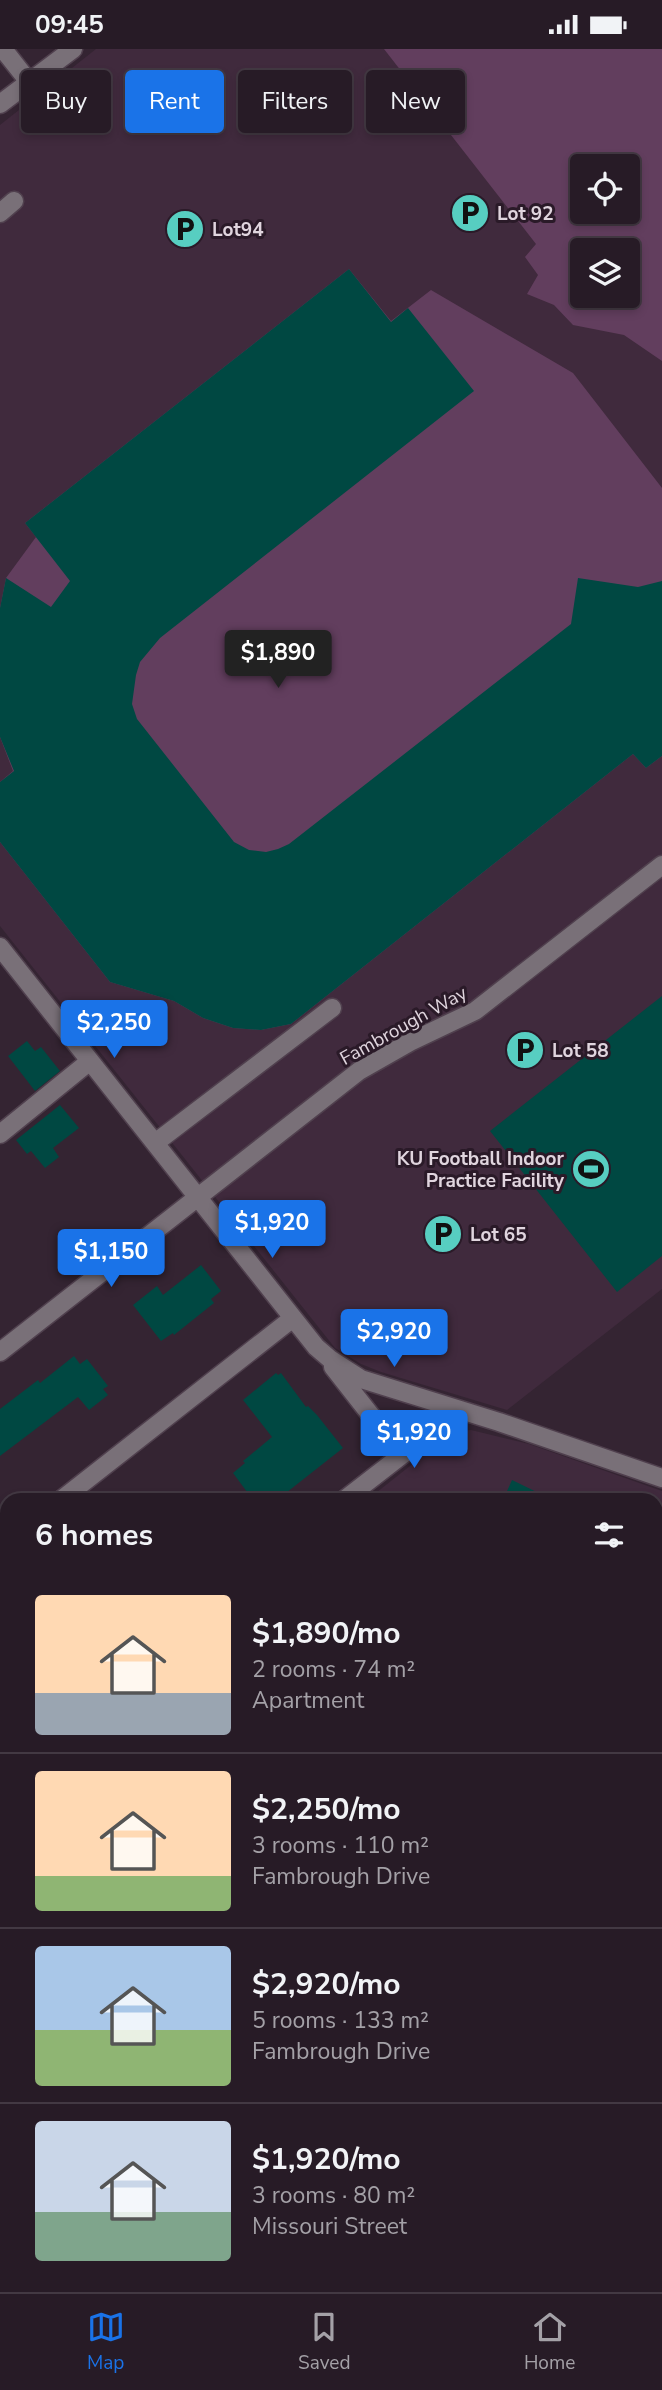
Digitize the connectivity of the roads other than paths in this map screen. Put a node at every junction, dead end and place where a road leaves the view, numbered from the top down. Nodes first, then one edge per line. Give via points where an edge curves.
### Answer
1 (3, 49) edge
2 (74, 49) edge
3 (45, 70) edge
4 (21, 72) edge
5 (21, 88) edge
6 (0, 104) edge
7 (662, 865) edge
8 (0, 947) edge
9 (332, 1007) dead end
10 (90, 1061) junction
11 (0, 1134) edge
12 (155, 1143) junction
13 (198, 1196) junction
14 (293, 1318) junction
15 (316, 1346) junction
16 (0, 1352) edge
17 (460, 1409) junction
18 (402, 1455) junction
19 (662, 1478) edge
20 (70, 1493) edge
21 (354, 1493) edge

1 - 4 street
2 - 3 street
5 - 6 street
7 - 13 street, Fambrough Way via 475,1011 359,1071
8 - 10 street
9 - 12 street
10 - 11 street
10 - 12 street
12 - 13 street
13 - 14 street
13 - 16 street, Fambrough Way
14 - 15 street
14 - 20 street
15 - 17 street via 362,1379
15 - 18 street
17 - 18 street
17 - 19 street
18 - 21 street

